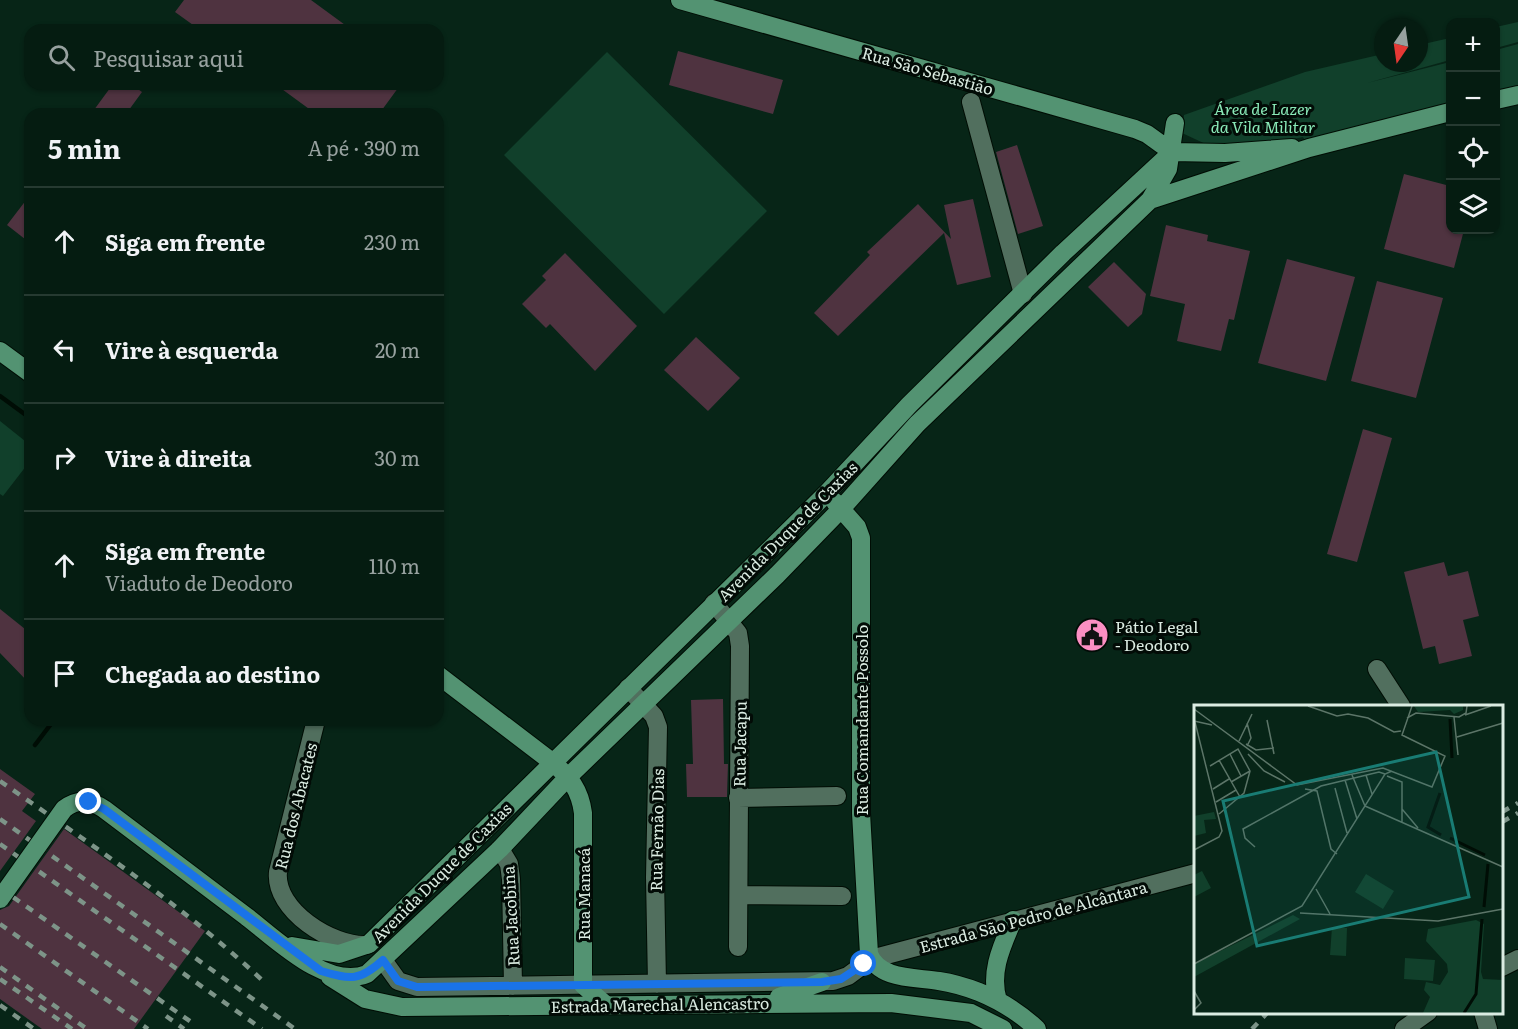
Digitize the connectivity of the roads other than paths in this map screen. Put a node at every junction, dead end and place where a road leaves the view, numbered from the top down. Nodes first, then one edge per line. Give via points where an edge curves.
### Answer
1 (680, 0) edge
2 (1518, 95) edge
3 (1500, 99) edge
4 (971, 102) dead end
5 (1446, 113) edge
6 (1175, 123) dead end
7 (1309, 148) junction
8 (1172, 152) junction
9 (1150, 200) junction
10 (1023, 294) junction
11 (0, 351) edge
12 (24, 369) edge
13 (826, 493) junction
14 (842, 508) junction
15 (714, 603) junction
16 (729, 620) junction
17 (1377, 669) dead end
18 (444, 680) edge
19 (628, 688) junction
20 (644, 704) junction
21 (1400, 705) edge
22 (314, 726) edge
23 (552, 762) junction
24 (569, 776) junction
25 (837, 796) dead end
26 (738, 798) junction
27 (500, 849) junction
28 (1194, 874) edge
29 (739, 895) junction
30 (842, 896) dead end
31 (0, 899) edge
32 (1013, 920) junction
33 (280, 942) junction
34 (369, 945) junction
35 (738, 947) dead end
36 (871, 959) junction
37 (1518, 959) edge
38 (383, 960) junction
39 (1503, 966) edge
40 (321, 971) junction
41 (822, 982) junction
42 (657, 984) junction
43 (583, 985) junction
44 (513, 986) junction
45 (998, 1001) junction
46 (766, 1002) junction
47 (606, 1005) junction
48 (1425, 1014) edge
49 (1484, 1014) edge
50 (1003, 1029) edge
51 (1037, 1029) edge
52 (1404, 1029) edge
53 (1488, 1029) edge

1 - 8 main road, Rua São Sebastião via 1125,126 1147,134
2 - 3 main road
4 - 10 street
5 - 7 main road, Avenida Duque de Caxias
6 - 8 main road
7 - 8 main road, Avenida Duque de Caxias
7 - 9 main road, Avenida Duque de Caxias
8 - 9 main road via 1164,179
8 - 10 main road, Avenida Duque de Caxias
9 - 14 main road, Avenida Duque de Caxias via 917,424
10 - 13 main road, Avenida Duque de Caxias
11 - 12 main road
13 - 14 main road, Rua Comandante Possolo
13 - 15 main road, Avenida Duque de Caxias
14 - 16 main road, Avenida Duque de Caxias
14 - 36 main road, Rua Comandante Possolo via 857,527 862,552 861,813 866,936
15 - 16 street, Rua Jacapu
15 - 19 main road, Avenida Duque de Caxias
16 - 20 main road, Avenida Duque de Caxias
16 - 26 street, Rua Jacapu via 738,633 740,646
17 - 21 street
18 - 23 main road
19 - 20 street, Rua Fernão Dias
19 - 23 main road, Avenida Duque de Caxias
20 - 24 main road, Avenida Duque de Caxias
20 - 42 street, Rua Fernão Dias via 658,727
22 - 34 street, Rua dos Abacates via 278,872 279,890 292,910 328,936 342,943
23 - 24 main road
23 - 34 main road, Avenida Duque de Caxias
24 - 27 main road, Avenida Duque de Caxias
24 - 43 main road, Rua Manacá via 583,813
25 - 26 street
26 - 29 street, Rua Jacapu
27 - 38 main road, Avenida Duque de Caxias
27 - 44 street, Rua Jacobina via 510,871
28 - 32 street, Estrada São Pedro de Alcântara
29 - 30 street
29 - 35 street, Rua Jacapu
31 - 33 main road, bridge via 64,809 82,801 104,809
32 - 36 street, Estrada São Pedro de Alcântara
32 - 45 main road via 996,968 994,988
33 - 34 main road, Avenida Duque de Caxias via 339,954
33 - 40 main road, Avenida Duque de Caxias
36 - 41 street, Estrada Marechal Alencastro via 848,976
36 - 45 main road via 888,972 950,983
37 - 39 street
38 - 40 main road, Avenida Duque de Caxias via 354,978
38 - 44 street, Estrada Marechal Alencastro via 398,981 409,987
40 - 47 main road, Estrada Marechal Alencastro via 365,999 396,1006
41 - 42 street, Estrada Marechal Alencastro
41 - 46 main road
42 - 43 street, Estrada Marechal Alencastro
43 - 44 street, Estrada Marechal Alencastro
43 - 47 main road
45 - 51 main road
46 - 47 main road, Estrada Marechal Alencastro
46 - 50 main road, Estrada Marechal Alencastro via 936,1006 980,1016
48 - 52 street
49 - 53 street

